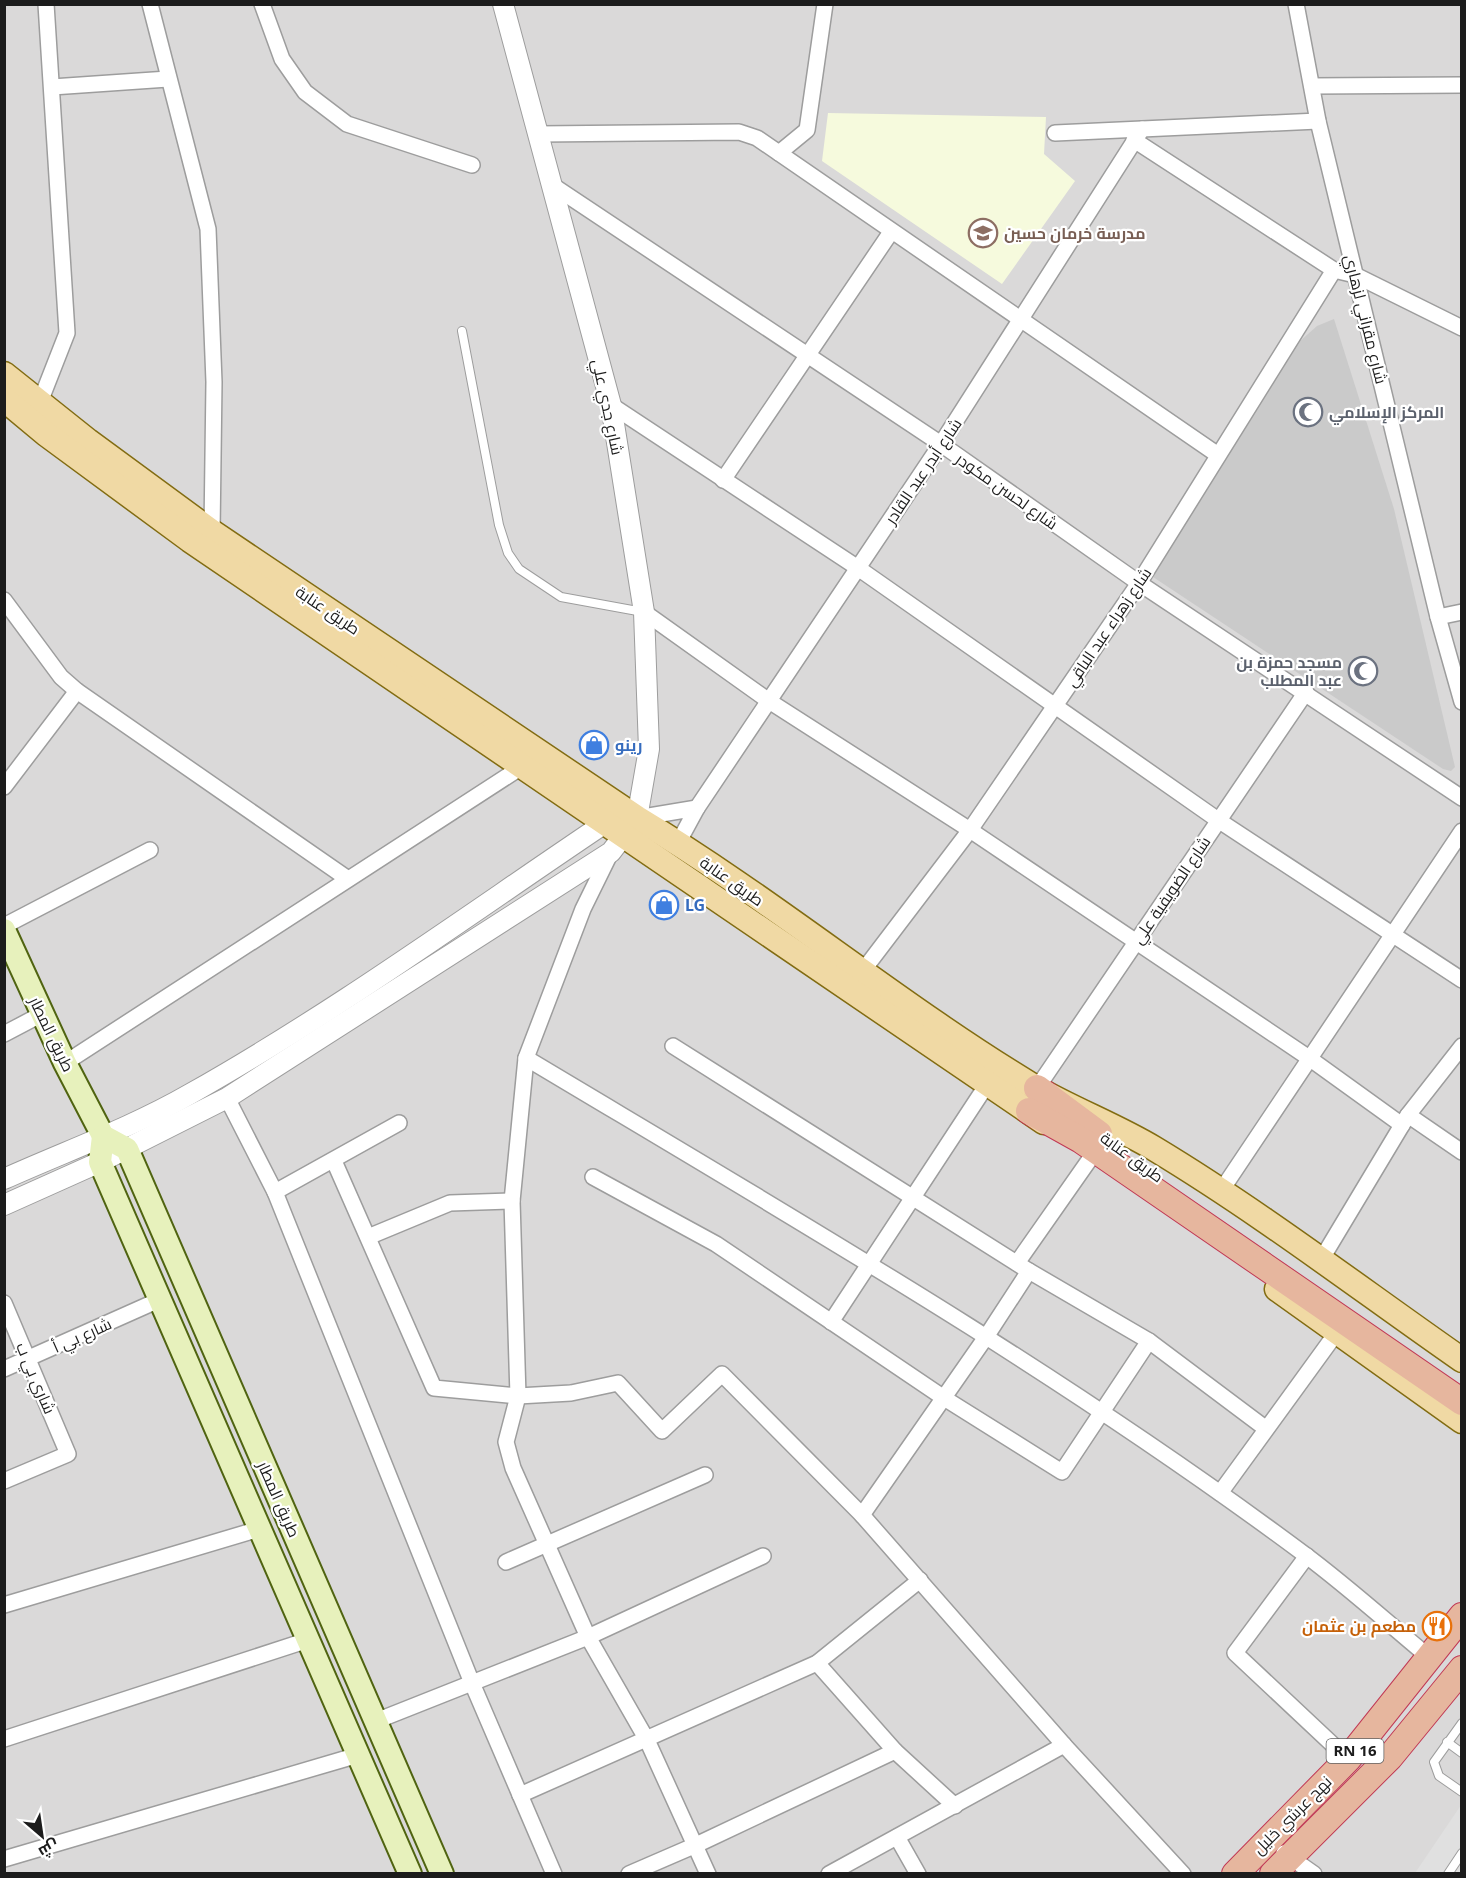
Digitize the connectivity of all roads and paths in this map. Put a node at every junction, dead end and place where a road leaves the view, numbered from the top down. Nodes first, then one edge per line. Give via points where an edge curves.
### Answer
1 (46, 4) edge
2 (150, 4) edge
3 (262, 4) edge
4 (503, 4) edge
5 (825, 4) edge
6 (1296, 4) edge
7 (168, 79) junction
8 (1461, 85) edge
9 (1312, 86) junction
10 (52, 87) junction
11 (1318, 121) junction
12 (1054, 133) dead end
13 (539, 134) junction
14 (1138, 135) junction
15 (779, 153) junction
16 (472, 165) dead end
17 (552, 185) junction
18 (891, 232) junction
19 (1334, 270) junction
20 (1355, 275) junction
21 (1021, 318) junction
22 (1461, 328) edge
23 (462, 331) dead end
24 (807, 356) junction
25 (4, 374) edge
26 (4, 399) edge
27 (40, 402) junction
28 (611, 405) junction
29 (941, 444) junction
30 (1218, 454) junction
31 (723, 480) junction
32 (212, 532) junction
33 (858, 568) junction
34 (1139, 583) junction
35 (4, 600) edge
36 (644, 612) junction
37 (1461, 612) edge
38 (1438, 617) junction
39 (77, 691) junction
40 (1306, 692) junction
41 (769, 700) junction
42 (1461, 702) edge
43 (1054, 707) junction
44 (523, 766) junction
45 (4, 787) edge
46 (1461, 798) edge
47 (698, 808) junction
48 (1218, 820) junction
49 (604, 823) junction
50 (970, 830) junction
51 (1461, 831) edge
52 (624, 836) junction
53 (678, 843) junction
54 (150, 850) dead end
55 (348, 879) junction
56 (4, 928) edge
57 (1392, 932) junction
58 (1136, 942) junction
59 (862, 972) junction
60 (1461, 980) edge
61 (42, 1014) junction
62 (4, 1034) edge
63 (674, 1046) dead end
64 (1461, 1046) edge
65 (526, 1058) junction
66 (1309, 1058) junction
67 (65, 1063) junction
68 (987, 1083) junction
69 (227, 1098) junction
70 (1033, 1100) junction
71 (1405, 1120) junction
72 (399, 1123) dead end
73 (104, 1136) junction
74 (127, 1149) junction
75 (1461, 1152) edge
76 (1092, 1156) junction
77 (334, 1161) junction
78 (100, 1162) junction
79 (592, 1177) dead end
80 (4, 1179) edge
81 (1221, 1191) junction
82 (275, 1192) junction
83 (914, 1198) junction
84 (513, 1201) junction
85 (4, 1204) edge
86 (368, 1238) junction
87 (1321, 1260) junction
88 (869, 1263) junction
89 (1023, 1267) junction
90 (159, 1300) junction
91 (4, 1303) edge
92 (831, 1322) junction
93 (1337, 1332) junction
94 (986, 1337) junction
95 (1149, 1341) junction
96 (1461, 1358) edge
97 (28, 1359) junction
98 (4, 1369) edge
99 (1461, 1386) edge
100 (518, 1396) junction
101 (944, 1398) junction
102 (1461, 1402) edge
103 (1101, 1414) junction
104 (1461, 1421) edge
105 (1265, 1428) junction
106 (705, 1475) dead end
107 (4, 1481) edge
108 (1220, 1493) junction
109 (862, 1515) junction
110 (259, 1529) junction
111 (547, 1545) junction
112 (763, 1556) dead end
113 (1306, 1556) junction
114 (507, 1562) dead end
115 (920, 1580) junction
116 (4, 1605) edge
117 (1461, 1616) edge
118 (588, 1637) junction
119 (308, 1640) junction
120 (1430, 1658) junction
121 (817, 1663) junction
122 (1461, 1669) edge
123 (472, 1683) junction
124 (376, 1721) junction
125 (1461, 1723) edge
126 (4, 1739) edge
127 (647, 1740) junction
128 (1447, 1742) junction
129 (1064, 1745) junction
130 (895, 1751) junction
131 (1461, 1753) edge
132 (358, 1755) junction
133 (1348, 1759) junction
134 (1461, 1792) edge
135 (520, 1795) junction
136 (955, 1806) junction
137 (897, 1837) junction
138 (696, 1845) junction
139 (1461, 1853) edge
140 (4, 1859) edge
141 (1263, 1862) edge
142 (1281, 1865) edge
143 (410, 1874) edge
144 (442, 1874) edge
145 (554, 1874) edge
146 (629, 1874) edge
147 (708, 1874) edge
148 (829, 1874) edge
149 (918, 1874) edge
150 (1183, 1874) edge
151 (1235, 1874) edge
152 (1314, 1874) edge
153 (1448, 1874) edge

1 - 10 street
2 - 7 street
3 - 16 street via 282,59 305,92 321,105 347,124
4 - 13 street, شارع جدي علي
5 - 15 street via 807,130
6 - 9 street, شارع مقراني لزهاري
7 - 10 street
7 - 32 street via 208,229 214,382
8 - 9 street
9 - 11 street, شارع مقراني لزهاري
10 - 27 street via 67,333
11 - 14 street
11 - 20 street, شارع مقراني لزهاري
12 - 14 street
13 - 15 street via 739,132 757,138
13 - 17 street, شارع جدي علي
14 - 19 street
14 - 21 street, شارع أبدر عبد القادر
15 - 18 street
17 - 24 street, شارع لحسن مكودر
17 - 28 street, شارع جدي علي
18 - 21 street
18 - 24 street
19 - 20 street
19 - 30 street, شارع زهراء عبد الباقي
20 - 22 street
20 - 38 street, شارع مقراني لزهاري
21 - 29 street, شارع أبدر عبد القادر
21 - 30 street
23 - 36 lane via 499,525 508,553 519,569 561,597
24 - 29 street, شارع لحسن مكودر
24 - 31 street
25 - 27 main road, طريق عنابة
26 - 44 main road, طريق عنابة via 190,540
27 - 32 main road, طريق عنابة
28 - 31 street
28 - 36 street, شارع جدي علي
29 - 33 street, شارع أبدر عبد القادر
29 - 34 street, شارع لحسن مكودر
30 - 34 street, شارع زهراء عبد الباقي
31 - 33 street
32 - 52 main road, طريق عنابة
33 - 41 street, شارع أبدر عبد القادر
33 - 43 street
34 - 40 street, شارع لحسن مكودر
34 - 43 street, شارع زهراء عبد الباقي
35 - 39 street via 61,677
36 - 41 street
36 - 52 street, شارع جدي علي via 649,749
37 - 38 street
38 - 42 street, شارع مقراني لزهاري
39 - 45 street
39 - 55 street
40 - 46 street, شارع لحسن مكودر
40 - 48 street, شارع الضويفية علي
41 - 47 street, شارع أبدر عبد القادر
41 - 50 street
43 - 48 street
43 - 50 street, شارع زهراء عبد الباقي
44 - 49 main road, طريق عنابة
44 - 55 street
47 - 52 street
47 - 53 street, شارع أبدر عبد القادر
48 - 57 street
48 - 58 street, شارع الضويفية علي
49 - 52 main road, طريق عنابة
49 - 73 street via 351,995 190,1095
50 - 58 street
50 - 59 street, شارع زهراء عبد الباقي
51 - 57 street
52 - 53 main road, طريق عنابة
52 - 65 street via 583,909
52 - 68 main road, طريق عنابة
52 - 69 street
53 - 59 main road, طريق عنابة
54 - 56 street
55 - 67 street
56 - 61 main road, طريق المطار
57 - 60 street
57 - 66 street
58 - 66 street
58 - 70 street, شارع الضويفية علي
59 - 70 main road, طريق عنابة
61 - 62 street
61 - 67 main road, طريق المطار
63 - 83 street
64 - 71 street
65 - 84 street
65 - 88 street
66 - 71 street
66 - 81 street
67 - 73 main road, طريق المطار
68 - 70 main road, طريق عنابة
68 - 83 street
69 - 74 street
69 - 82 street
70 - 76 main road
70 - 81 main road via 1154,1148
70 - 99 highway, طريق عنابة
70 - 102 highway, طريق عنابة via 1081,1140
71 - 75 street
71 - 87 street
72 - 77 street
73 - 74 main road
73 - 78 main road
73 - 80 street
74 - 78 street
74 - 124 main road, طريق المطار
76 - 89 street
76 - 93 main road
77 - 82 street
77 - 86 street
78 - 85 street
78 - 90 main road, طريق المطار
79 - 92 street via 716,1244
81 - 87 main road
82 - 123 street
83 - 88 street
83 - 89 street
84 - 86 street via 450,1203
84 - 100 street
86 - 100 street via 434,1388
87 - 96 main road
88 - 92 street
88 - 94 street
89 - 94 street
89 - 95 street
90 - 97 street, شارع بي أ
90 - 110 main road, طريق المطار
91 - 97 street, شاري بي ب
92 - 101 street
93 - 104 main road
93 - 105 street
94 - 101 street
94 - 103 street
95 - 103 street
95 - 105 street
97 - 98 street, شارع بي أ
97 - 107 street, شاري بي ب via 68,1454
100 - 109 street via 571,1393 618,1383 662,1431 722,1374
100 - 111 street via 507,1442 513,1468
101 - 103 street via 1062,1472
101 - 109 street
103 - 108 street
105 - 108 street
106 - 111 street
108 - 113 street
109 - 115 street
110 - 116 street
110 - 119 main road, طريق المطار
111 - 114 street
111 - 118 street
112 - 118 street
113 - 120 street
113 - 133 street via 1235,1653
115 - 121 street
115 - 129 street
117 - 120 highway, نهج عرشي خليل / RN 16
118 - 123 street
118 - 127 street
119 - 126 street
119 - 132 main road, طريق المطار
120 - 133 highway, نهج عرشي خليل / RN 16
121 - 127 street
121 - 130 street
122 - 142 highway, نهج عرشي خليل / RN 16 via 1390,1756
123 - 124 street
123 - 135 street
124 - 144 main road, طريق المطار
125 - 128 lane
127 - 135 street
127 - 138 street
128 - 131 lane
128 - 134 lane via 1434,1767 1439,1776
129 - 136 street
129 - 150 street
130 - 136 street
130 - 138 street
132 - 140 street
132 - 143 main road, طريق المطار
133 - 141 highway, نهج عرشي خليل / RN 16
135 - 145 street
136 - 137 street
137 - 148 street
137 - 149 street
138 - 146 street
138 - 147 street
139 - 153 lane
141 - 142 street via 1274,1850
141 - 151 highway, نهج عرشي خليل / RN 16
142 - 152 street

